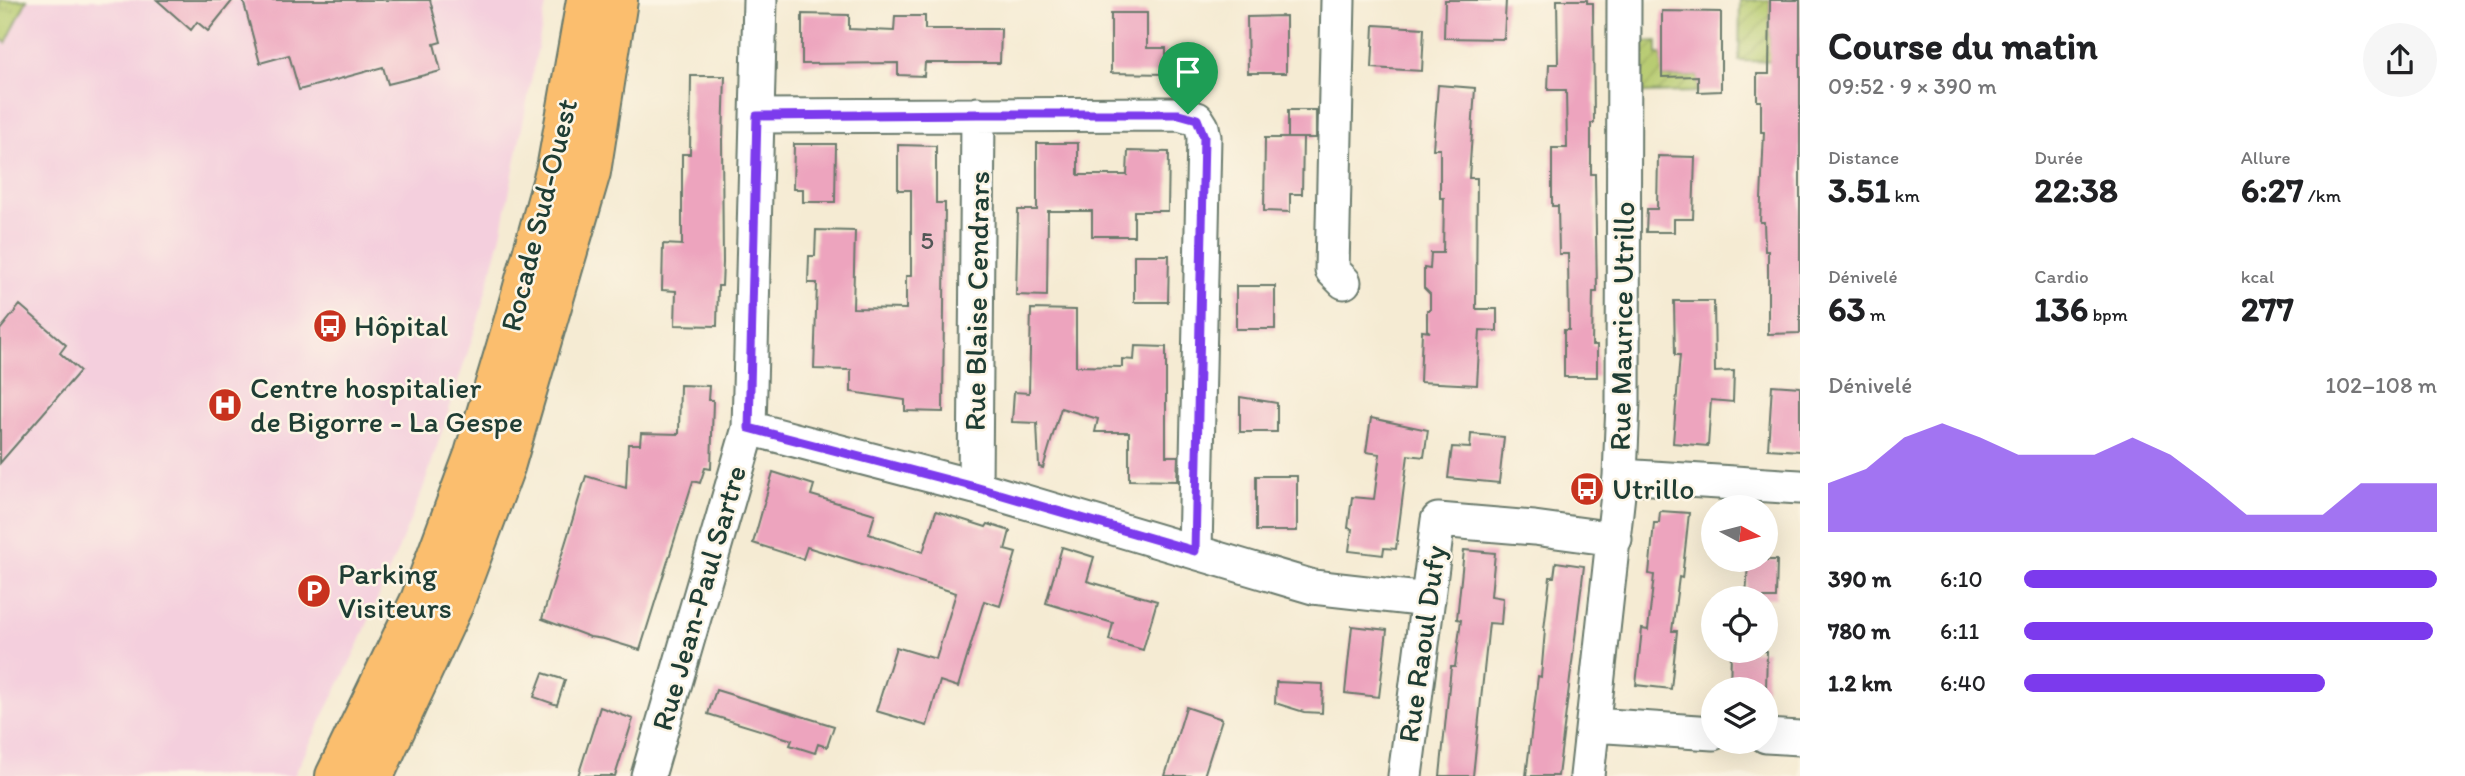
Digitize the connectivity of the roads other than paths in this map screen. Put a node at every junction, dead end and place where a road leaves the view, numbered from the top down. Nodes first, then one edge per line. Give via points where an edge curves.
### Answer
1 (586, 0) edge
2 (618, 0) edge
3 (760, 0) edge
4 (1338, 0) edge
5 (1624, 0) edge
6 (978, 114) junction
7 (757, 116) junction
8 (1344, 282) dead end
9 (749, 428) junction
10 (1620, 477) junction
11 (975, 487) junction
12 (1800, 487) edge
13 (1615, 539) junction
14 (1195, 551) junction
15 (1428, 600) junction
16 (1593, 725) junction
17 (1701, 732) edge
18 (1778, 737) edge
19 (1800, 738) edge
20 (335, 776) edge
21 (374, 776) edge
22 (648, 776) edge
23 (1405, 776) edge
24 (1587, 776) edge

1 - 20 main road, Rocade Sud-Ouest via 557,164 474,454 420,600
2 - 21 main road, Rocade Sud-Ouest via 591,172 505,467 454,604
3 - 7 street, Rue Jean-Paul Sartre
4 - 8 street via 1332,270
5 - 10 street, Rue Maurice Utrillo
6 - 7 street
6 - 11 street, Rue Blaise Cendrars
6 - 14 street via 1179,114 1197,119 1202,127
7 - 9 street, Rue Jean-Paul Sartre
9 - 11 street
9 - 22 street, Rue Jean-Paul Sartre
10 - 12 street
10 - 13 street, Rue Maurice Utrillo
11 - 14 street
13 - 15 street, Rue Raoul Dufy via 1438,520
13 - 16 street, Rue Maurice Utrillo
14 - 15 street via 1313,587
15 - 23 street, Rue Raoul Dufy
16 - 17 street
16 - 24 street, Rue Maurice Utrillo
18 - 19 street

